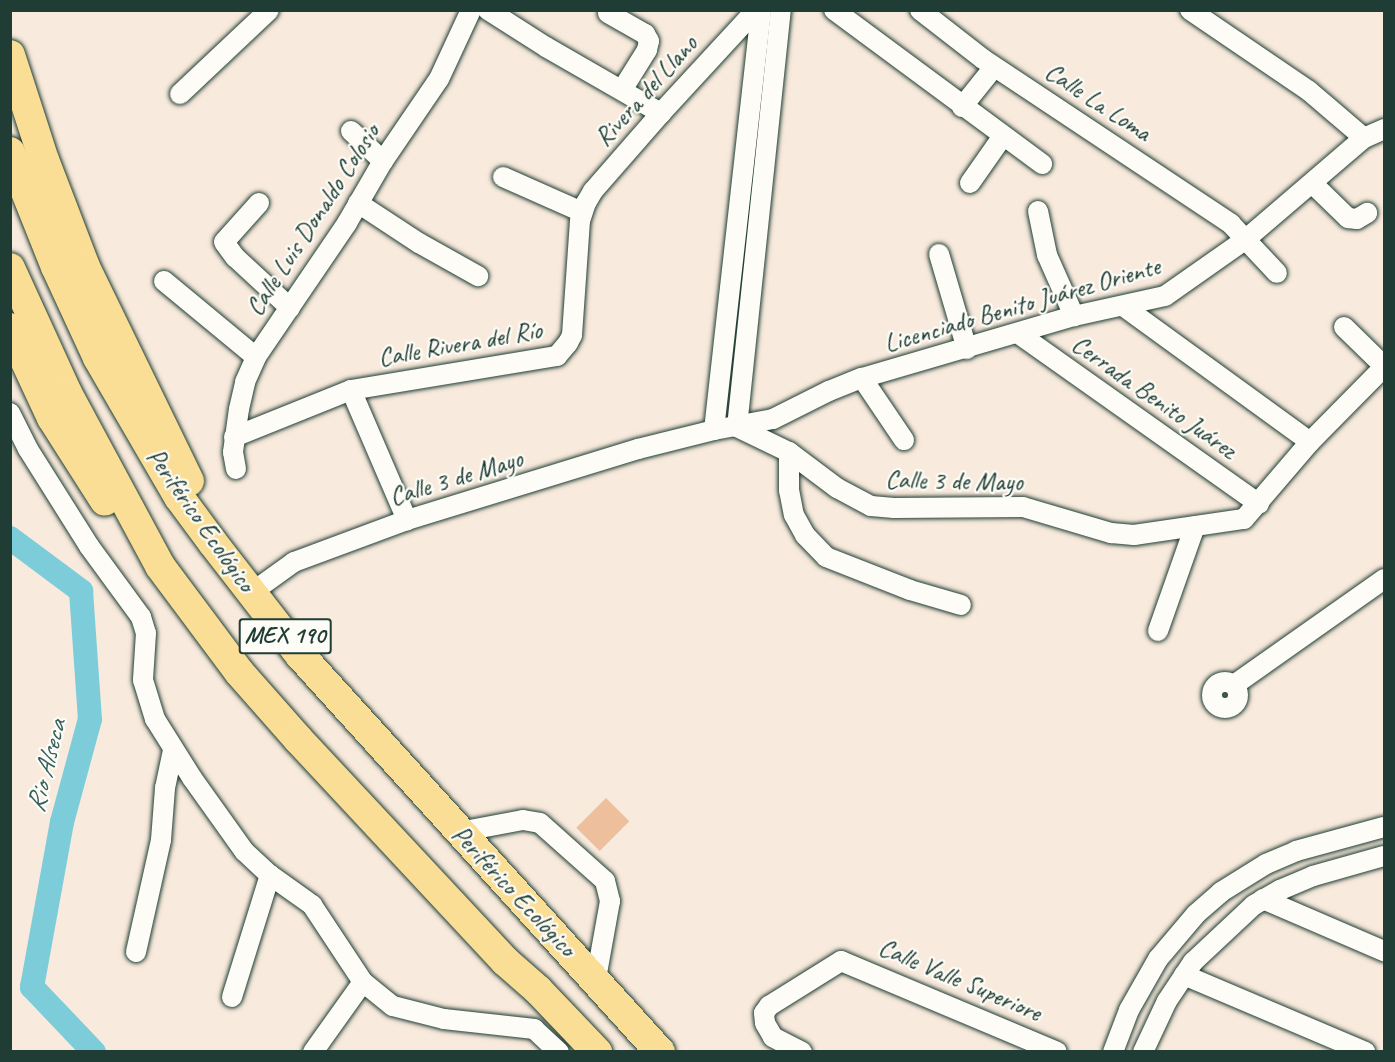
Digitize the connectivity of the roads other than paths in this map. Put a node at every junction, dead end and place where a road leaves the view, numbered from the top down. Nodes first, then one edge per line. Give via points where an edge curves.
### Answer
1 (269, 10) edge
2 (471, 10) edge
3 (488, 10) edge
4 (756, 10) edge
5 (761, 10) edge
6 (781, 10) edge
7 (834, 10) edge
8 (920, 10) edge
9 (1190, 10) edge
10 (608, 13) dead end
11 (10, 55) edge
12 (994, 66) junction
13 (621, 90) junction
14 (180, 94) dead end
15 (962, 107) junction
16 (661, 113) junction
17 (1384, 129) edge
18 (351, 131) dead end
19 (1003, 136) junction
20 (1364, 138) junction
21 (10, 152) edge
22 (744, 155) junction
23 (765, 158) junction
24 (383, 161) junction
25 (1042, 164) dead end
26 (503, 177) dead end
27 (970, 183) dead end
28 (1313, 184) junction
29 (259, 203) dead end
30 (358, 203) junction
31 (1038, 211) dead end
32 (582, 212) junction
33 (1367, 213) dead end
34 (1246, 238) junction
35 (939, 254) dead end
36 (10, 268) edge
37 (1277, 273) dead end
38 (478, 276) dead end
39 (164, 281) dead end
40 (1123, 306) junction
41 (290, 308) junction
42 (727, 309) junction
43 (749, 311) junction
44 (1074, 316) junction
45 (1344, 327) dead end
46 (10, 328) edge
47 (1019, 334) junction
48 (967, 348) junction
49 (256, 357) junction
50 (1384, 366) edge
51 (862, 378) junction
52 (351, 390) junction
53 (10, 412) edge
54 (737, 427) junction
55 (714, 430) junction
56 (234, 437) junction
57 (904, 440) dead end
58 (1310, 442) junction
59 (789, 452) junction
60 (236, 469) dead end
61 (1259, 504) junction
62 (407, 520) junction
63 (1195, 526) junction
64 (213, 543) junction
65 (160, 566) junction
66 (1384, 579) edge
67 (251, 593) junction
68 (1384, 595) edge
69 (961, 605) dead end
70 (1158, 631) dead end
71 (173, 749) junction
72 (459, 832) junction
73 (1383, 833) edge
74 (1384, 856) edge
75 (270, 875) junction
76 (1263, 899) junction
77 (1384, 951) edge
78 (136, 952) dead end
79 (1184, 975) junction
80 (596, 979) junction
81 (363, 982) junction
82 (232, 997) dead end
83 (313, 1052) edge
84 (559, 1052) edge
85 (597, 1052) edge
86 (660, 1052) edge
87 (802, 1052) edge
88 (1057, 1052) edge
89 (1113, 1052) edge
90 (1143, 1052) edge
91 (1365, 1052) edge

1 - 14 street
2 - 24 street, Calle Luis Donaldo Colosio via 446,66
3 - 13 street
4 - 16 street, Rivera del Llano
5 - 22 street
6 - 23 street
7 - 15 street
8 - 12 street, Calle La Loma
9 - 20 street via 1309,91
10 - 13 street via 645,34 649,41
11 - 64 highway via 85,267 168,433
12 - 15 street
12 - 34 street, Calle La Loma via 1163,177
13 - 16 street
15 - 19 street
16 - 32 street, Rivera del Llano via 593,191
17 - 20 street, Licenciado Benito Juárez Oriente
18 - 24 street
19 - 25 street
19 - 27 street
20 - 28 street, Licenciado Benito Juárez Oriente
21 - 64 highway, Periférico Ecológico / MEX 190 via 98,358 179,497
22 - 23 street
22 - 42 street
23 - 43 street
24 - 30 street, Calle Luis Donaldo Colosio
26 - 32 street
28 - 33 street via 1348,218 1357,219
28 - 34 street, Licenciado Benito Juárez Oriente
29 - 41 street via 224,242
30 - 38 street
30 - 41 street, Calle Luis Donaldo Colosio
31 - 44 street via 1047,255
32 - 52 street, Calle Rivera del Río via 572,335 557,356
34 - 37 street, Calle La Loma
34 - 40 street, Licenciado Benito Juárez Oriente via 1174,291
35 - 48 street
36 - 65 highway, Periférico Ecológico / MEX 190 via 71,401
39 - 49 street
40 - 44 street, Licenciado Benito Juárez Oriente
40 - 58 street
41 - 49 street, Calle Luis Donaldo Colosio
42 - 43 street
42 - 55 street
43 - 54 street
44 - 47 street, Licenciado Benito Juárez Oriente
45 - 50 street
46 - 65 highway via 52,418 78,460 117,517
47 - 48 street, Licenciado Benito Juárez Oriente
47 - 61 street, Cerrada Benito Juárez
48 - 51 street, Licenciado Benito Juárez Oriente
49 - 56 street, Calle Luis Donaldo Colosio via 245,382
50 - 58 street, Calle 3 de Mayo
51 - 54 street, Licenciado Benito Juárez Oriente via 780,417
51 - 57 street
52 - 56 street, Calle Rivera del Río
52 - 62 street
53 - 71 street via 28,449 89,546 141,617 146,633 142,669 146,692 155,719
54 - 55 street, Calle 3 de Mayo
54 - 59 street, Calle 3 de Mayo
55 - 62 street, Calle 3 de Mayo via 638,449
56 - 60 street, Calle Luis Donaldo Colosio
58 - 61 street, Calle 3 de Mayo
59 - 63 street, Calle 3 de Mayo via 844,492 877,507 1023,507 1123,534
59 - 69 street via 789,490 794,515 805,535 826,557
61 - 63 street, Calle 3 de Mayo via 1239,521
62 - 67 street, Calle 3 de Mayo via 294,562
63 - 70 street
64 - 67 highway, Periférico Ecológico / MEX 190
65 - 85 highway, Periférico Ecológico / MEX 190 via 239,672 298,738 505,961
66 - 68 street via 1236,692
67 - 72 highway, Periférico Ecológico / MEX 190 via 300,655
71 - 75 street via 239,844
71 - 78 street via 161,840
72 - 80 highway, Periférico Ecológico / MEX 190
72 - 80 street via 523,820 540,823 605,881 609,901
73 - 89 street via 1296,851 1221,892 1158,958 1133,1002
74 - 76 street via 1313,876
75 - 81 street via 312,905
75 - 82 street
76 - 77 street
76 - 79 street via 1222,932
79 - 90 street
79 - 91 street
80 - 86 highway, Periférico Ecológico / MEX 190
81 - 83 street
81 - 84 street via 393,1006 413,1012 444,1020 534,1029
87 - 88 street, Calle Valle Superiore via 773,1037 764,1013 769,1006 841,961

